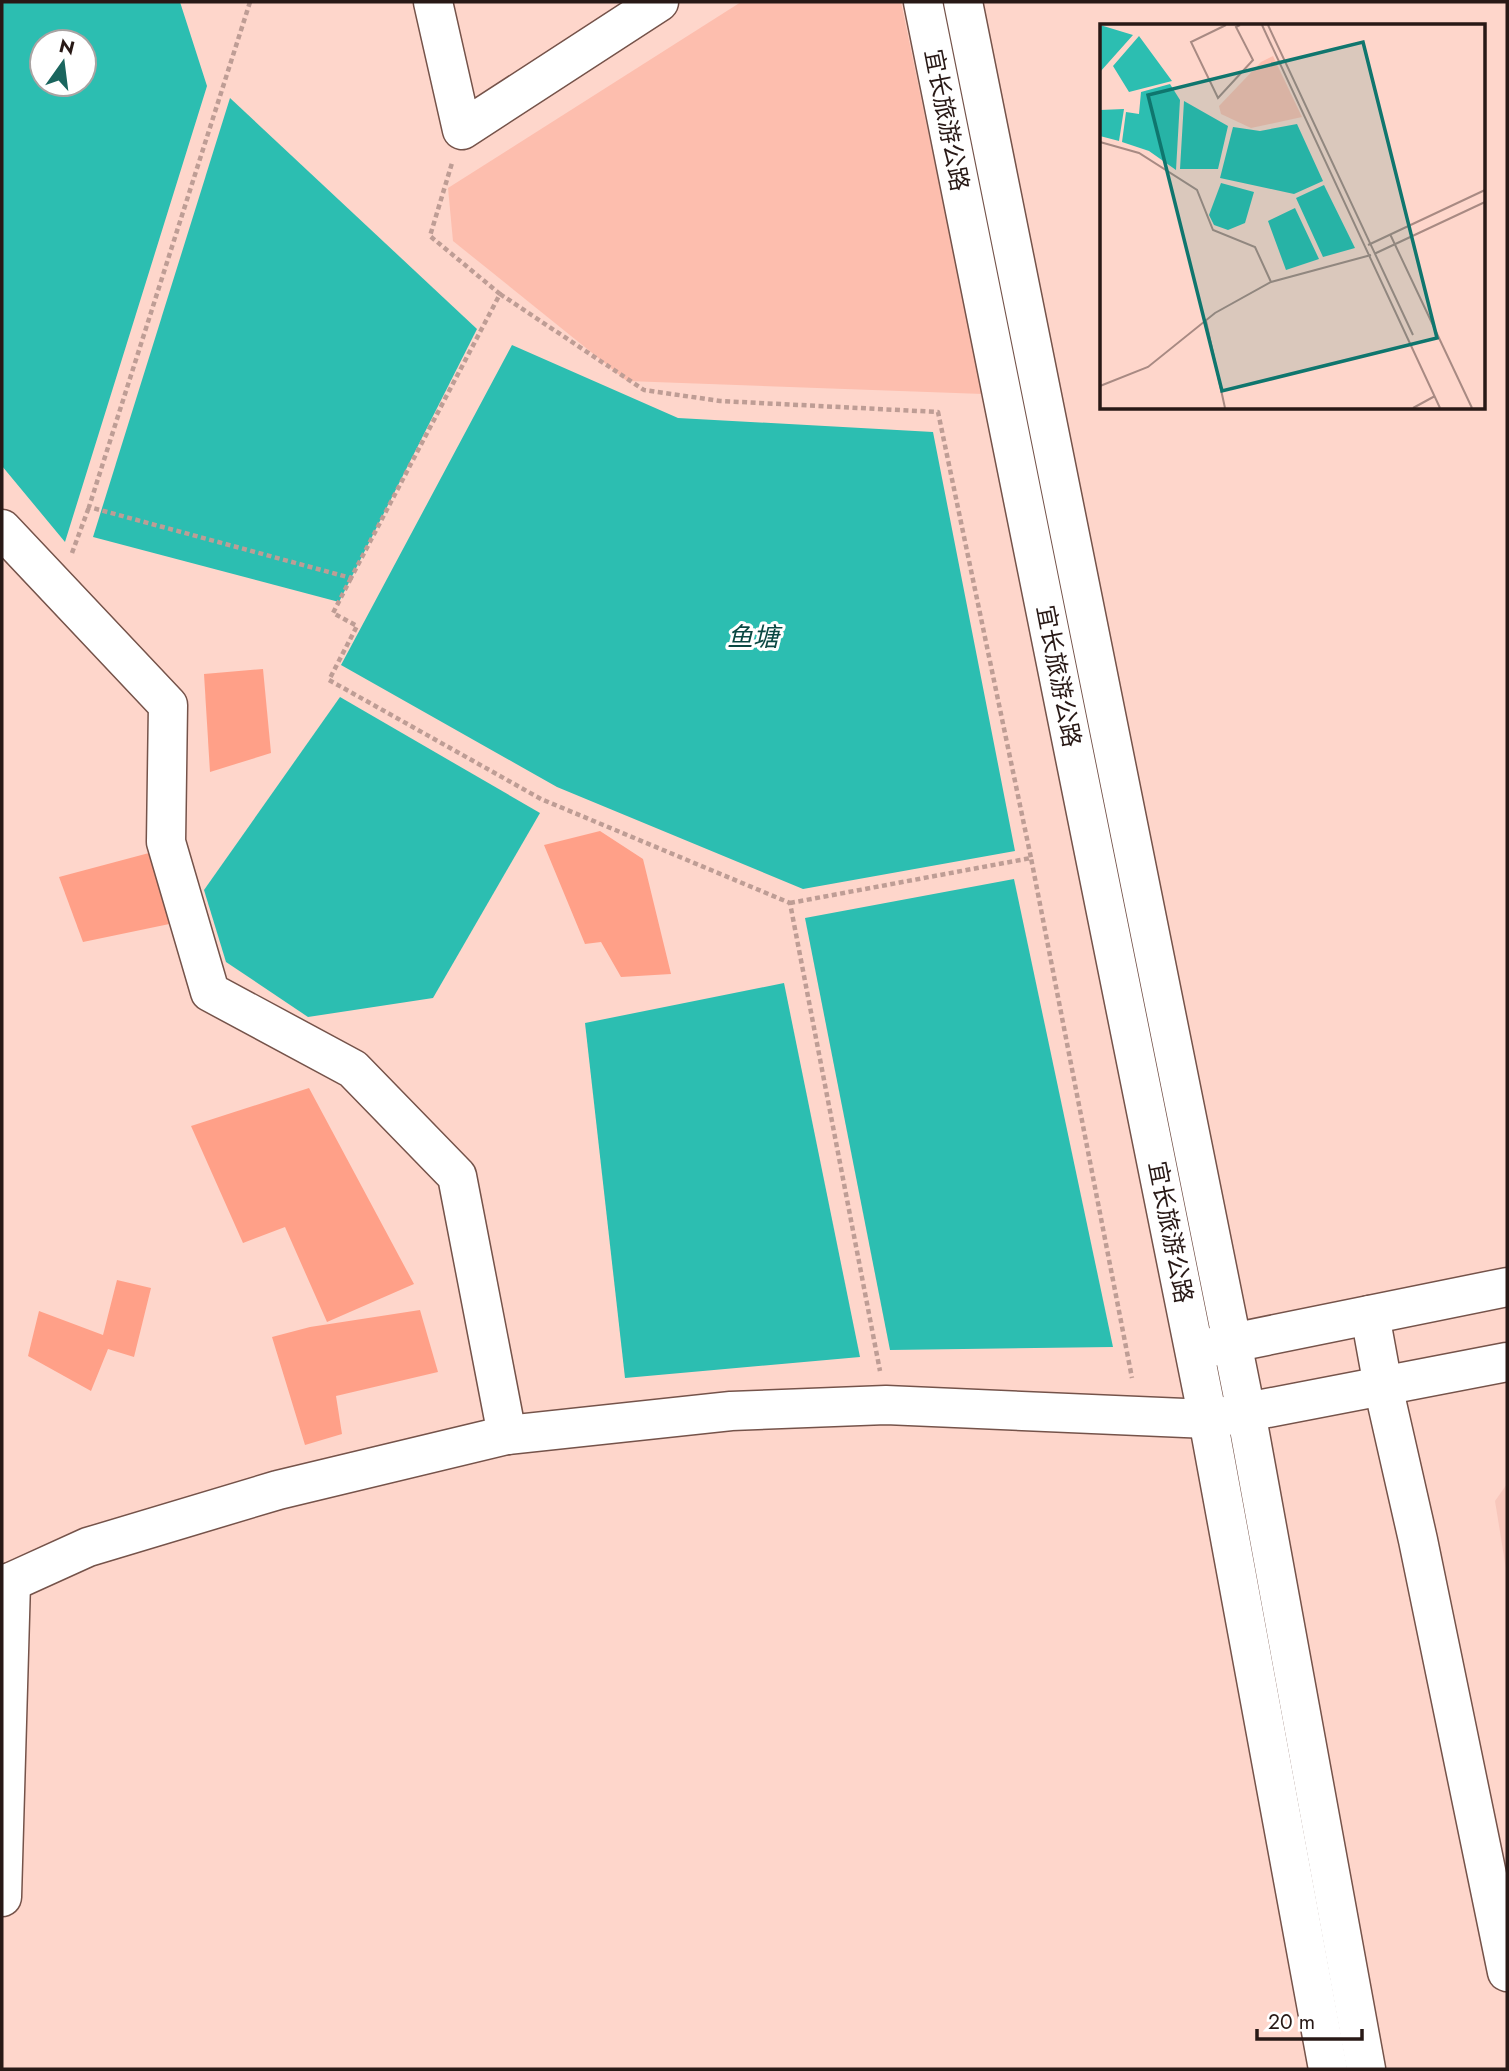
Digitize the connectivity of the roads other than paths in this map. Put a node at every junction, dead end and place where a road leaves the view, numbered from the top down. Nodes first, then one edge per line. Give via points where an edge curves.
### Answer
1 (433, 2) edge
2 (659, 2) edge
3 (923, 2) edge
4 (963, 2) edge
5 (2, 529) edge
6 (1507, 1287) edge
7 (1370, 1315) junction
8 (1232, 1343) junction
9 (1195, 1351) junction
10 (1507, 1362) edge
11 (1383, 1385) junction
12 (1246, 1412) junction
13 (1208, 1419) junction
14 (508, 1435) junction
15 (7, 1584) edge
16 (2, 1897) edge
17 (1507, 1972) edge
18 (1328, 2069) edge
19 (1366, 2069) edge

1 - 2 main road via 462,130
3 - 9 main road, 宜长旅游公路
4 - 8 main road, 宜长旅游公路
5 - 14 main road via 168,705 166,842 210,992 353,1069 457,1176
6 - 7 main road
7 - 8 main road
7 - 11 main road
8 - 9 main road
8 - 12 main road, 宜长旅游公路
9 - 13 main road, 宜长旅游公路
10 - 11 main road
11 - 12 main road
11 - 17 main road
12 - 13 main road
12 - 19 main road, 宜长旅游公路
13 - 14 main road via 886,1405 732,1411
13 - 18 main road, 宜长旅游公路
14 - 15 main road via 278,1490 88,1547
15 - 16 main road

